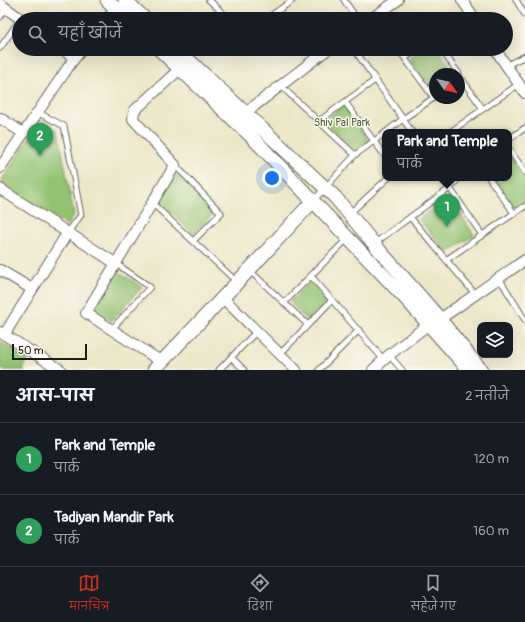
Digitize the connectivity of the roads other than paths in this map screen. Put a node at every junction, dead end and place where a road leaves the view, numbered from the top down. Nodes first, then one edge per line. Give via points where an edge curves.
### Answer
1 (208, 0) edge
2 (293, 0) edge
3 (344, 0) edge
4 (398, 0) edge
5 (462, 0) edge
6 (516, 0) edge
7 (118, 2) edge
8 (287, 2) edge
9 (3, 6) edge
10 (112, 12) edge
11 (123, 12) edge
12 (134, 12) edge
13 (221, 12) edge
14 (275, 12) edge
15 (352, 12) edge
16 (382, 12) edge
17 (468, 12) edge
18 (12, 13) edge
19 (525, 15) edge
20 (0, 17) edge
21 (12, 31) edge
22 (0, 48) edge
23 (71, 56) edge
24 (170, 56) edge
25 (180, 56) edge
26 (319, 56) edge
27 (359, 56) edge
28 (408, 56) edge
29 (446, 56) edge
30 (500, 56) edge
31 (525, 56) edge
32 (74, 58) joint
33 (405, 58) joint
34 (185, 65) junction
35 (507, 66) junction
36 (454, 68) edge
37 (375, 80) junction
38 (465, 84) edge
39 (281, 86) junction
40 (522, 88) edge
41 (429, 91) edge
42 (429, 101) edge
43 (345, 102) junction
44 (484, 109) junction
45 (37, 112) junction
46 (240, 117) junction
47 (0, 118) edge
48 (403, 119) junction
49 (319, 121) junction
50 (525, 128) edge
51 (390, 129) edge
52 (410, 129) edge
53 (457, 129) edge
54 (23, 133) junction
55 (382, 135) edge
56 (512, 137) edge
57 (374, 141) junction
58 (382, 152) edge
59 (512, 153) edge
60 (356, 155) junction
61 (175, 165) junction
62 (0, 168) edge
63 (525, 172) edge
64 (385, 181) edge
65 (445, 181) edge
66 (456, 181) edge
67 (491, 181) edge
68 (326, 188) junction
69 (450, 188) junction
70 (0, 189) edge
71 (313, 201) junction
72 (152, 203) junction
73 (525, 206) edge
74 (514, 213) junction
75 (349, 214) junction
76 (410, 217) junction
77 (68, 232) junction
78 (482, 235) junction
79 (348, 238) junction
80 (193, 241) junction
81 (374, 244) junction
82 (446, 260) junction
83 (525, 260) edge
84 (115, 263) junction
85 (0, 270) edge
86 (249, 270) junction
87 (311, 276) junction
88 (499, 278) junction
89 (238, 282) junction
90 (32, 289) junction
91 (475, 294) junction
92 (223, 298) junction
93 (332, 300) junction
94 (284, 303) junction
95 (525, 320) edge
96 (435, 321) junction
97 (308, 325) junction
98 (111, 330) junction
99 (358, 330) junction
100 (257, 331) junction
101 (2, 334) edge
102 (280, 354) junction
103 (231, 357) junction
104 (387, 357) junction
105 (158, 366) edge
106 (61, 370) edge
107 (219, 370) edge
108 (244, 370) edge
109 (296, 370) edge
110 (319, 370) edge
111 (373, 370) edge
112 (402, 370) edge
113 (469, 370) edge
114 (481, 370) edge

1 - 13 lane
2 - 8 lane
3 - 15 lane
4 - 16 street
5 - 17 street
6 - 19 lane
7 - 10 street
7 - 11 street
7 - 12 street
8 - 14 lane
9 - 18 street
9 - 20 lane
21 - 22 lane
23 - 32 street
24 - 34 street
25 - 34 street
26 - 39 street
27 - 37 lane
28 - 33 lane
29 - 36 lane
30 - 35 street
31 - 35 lane
32 - 45 street
33 - 41 lane
34 - 46 street
34 - 61 street via 134,110 133,119
35 - 40 street
37 - 43 lane
37 - 48 lane
38 - 44 lane
39 - 46 street
39 - 49 lane
40 - 44 lane
42 - 48 lane
43 - 49 lane
43 - 57 lane
44 - 53 lane
45 - 54 street
45 - 77 lane via 64,126 81,215
46 - 68 street
46 - 71 street via 251,136
47 - 54 street
48 - 51 lane
48 - 52 lane
49 - 60 lane
50 - 56 lane
54 - 62 street
55 - 57 lane
57 - 58 lane
57 - 60 lane
59 - 63 lane
60 - 68 lane
61 - 72 street
61 - 80 lane via 222,213
64 - 75 lane
65 - 69 lane
66 - 69 lane
67 - 74 lane
68 - 71 lane
68 - 75 street
69 - 76 lane
69 - 78 lane
70 - 77 street
71 - 79 street
71 - 86 street
72 - 80 lane
72 - 84 street
73 - 74 lane
74 - 78 lane
75 - 81 street
76 - 81 lane
76 - 82 lane
77 - 84 street
77 - 90 street
78 - 82 lane
79 - 87 lane
79 - 96 street
80 - 89 lane
81 - 96 street
82 - 91 lane
83 - 88 street
84 - 98 street via 86,313
84 - 98 lane via 150,287
85 - 90 street
86 - 89 street
86 - 94 lane
87 - 93 lane
87 - 94 lane
88 - 91 street
88 - 95 lane
89 - 92 street
90 - 101 street
91 - 96 street
92 - 100 street
92 - 105 street
93 - 97 lane
93 - 99 lane
94 - 97 lane
96 - 104 street
96 - 113 street
96 - 114 street
97 - 102 lane
98 - 105 street
99 - 104 lane
99 - 110 lane
100 - 102 street
100 - 103 lane
101 - 106 street
102 - 109 street
103 - 107 lane
103 - 108 lane
104 - 111 street
104 - 112 lane

